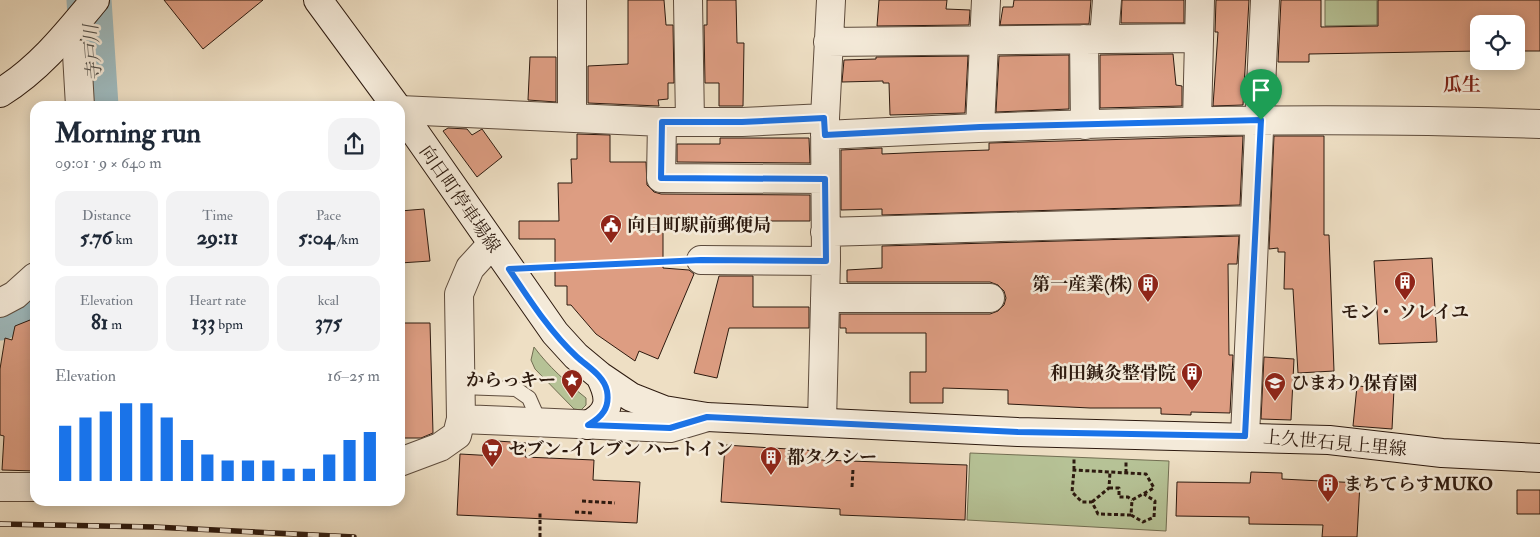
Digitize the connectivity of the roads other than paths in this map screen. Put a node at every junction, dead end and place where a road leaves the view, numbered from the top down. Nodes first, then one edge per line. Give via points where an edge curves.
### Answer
1 (318, 0) edge
2 (572, 0) edge
3 (688, 0) edge
4 (831, 0) edge
5 (986, 0) edge
6 (1106, 0) edge
7 (1200, 0) edge
8 (1265, 0) edge
9 (88, 8) edge
10 (1094, 38) junction
11 (1198, 38) junction
12 (983, 39) junction
13 (828, 42) junction
14 (77, 54) dead end
15 (0, 93) edge
16 (80, 101) edge
17 (392, 101) edge
18 (405, 111) edge
19 (405, 118) edge
20 (572, 118) junction
21 (1261, 120) junction
22 (662, 122) junction
23 (690, 122) junction
24 (1197, 122) junction
25 (1085, 124) junction
26 (1540, 124) edge
27 (825, 126) junction
28 (980, 127) junction
29 (825, 179) junction
30 (1255, 220) junction
31 (825, 232) junction
32 (492, 244) junction
33 (701, 260) road end
34 (826, 261) junction
35 (30, 282) edge
36 (825, 298) junction
37 (990, 298) dead end
38 (0, 303) edge
39 (600, 376) junction
40 (460, 387) junction
41 (707, 417) junction
42 (461, 418) junction
43 (822, 422) junction
44 (540, 423) junction
45 (588, 425) junction
46 (1245, 436) junction
47 (1540, 458) edge
48 (405, 460) edge
49 (0, 486) edge
50 (30, 487) edge

1 - 17 street
2 - 20 street
3 - 23 street
4 - 13 street
5 - 12 street
6 - 10 street
7 - 11 street
8 - 21 street
9 - 15 street via 49,55
10 - 11 street
10 - 12 street
10 - 25 street
11 - 24 street
12 - 13 street
12 - 28 street
13 - 27 street
14 - 16 street
18 - 20 street
19 - 32 street, 向日町停車場線
20 - 22 street
21 - 24 street
21 - 26 street
21 - 30 street
22 - 23 street
22 - 29 street via 661,178
23 - 27 street
24 - 25 street
25 - 28 street
27 - 28 street
27 - 29 street
29 - 31 street
30 - 31 street
30 - 46 street
31 - 34 street
32 - 39 street, 向日町停車場線 via 554,333
32 - 40 street via 470,268 459,294
33 - 34 street
34 - 36 street
35 - 38 street
36 - 37 street
36 - 43 street
39 - 41 street, 上久世石見上里線 via 631,396 664,410
39 - 45 street via 607,390 608,406 600,418
40 - 42 street
40 - 44 lane via 516,389 529,398
41 - 43 street, 上久世石見上里線
41 - 45 street via 670,428
42 - 44 street
42 - 48 street via 458,435 440,447
43 - 46 street, 上久世石見上里線 via 1018,432
44 - 45 street
46 - 47 street, 上久世石見上里線
49 - 50 street

